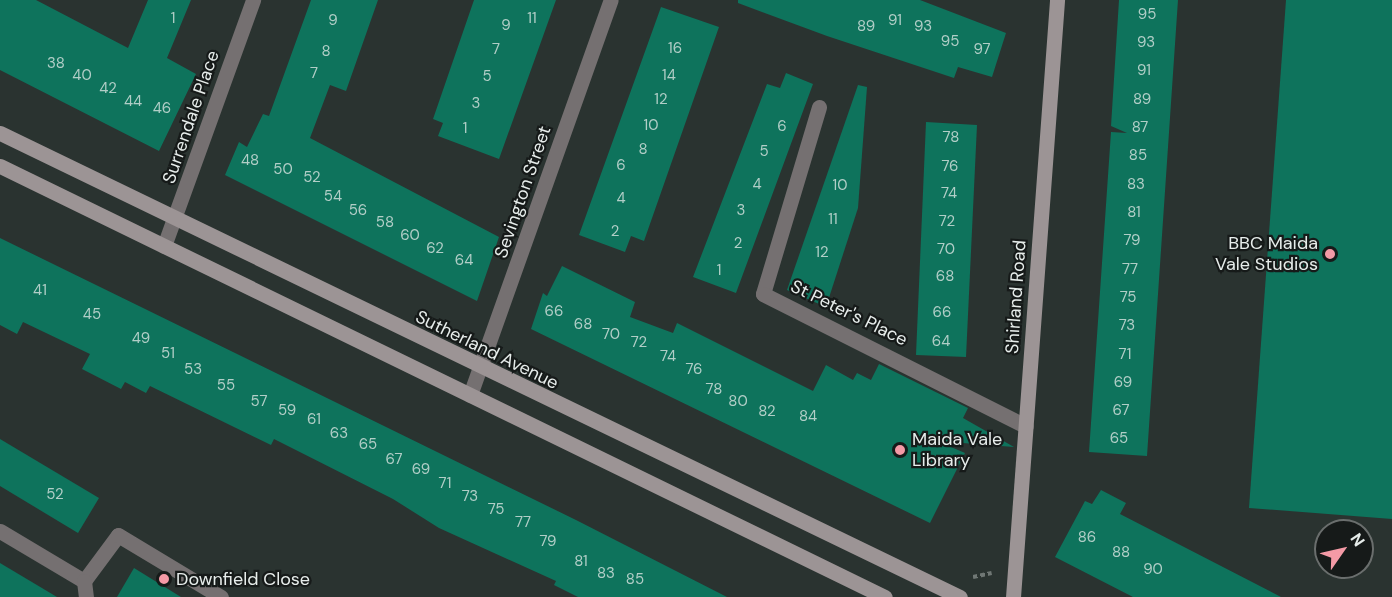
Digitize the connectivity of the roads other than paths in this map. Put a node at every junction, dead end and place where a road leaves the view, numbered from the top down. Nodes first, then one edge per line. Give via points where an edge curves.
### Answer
1 (253, 0) edge
2 (611, 0) edge
3 (1058, 0) edge
4 (819, 107) dead end
5 (0, 134) edge
6 (0, 166) edge
7 (176, 220) junction
8 (164, 246) junction
9 (482, 369) junction
10 (470, 395) junction
11 (1026, 426) junction
12 (0, 531) edge
13 (85, 589) edge
14 (221, 597) edge
15 (885, 597) edge
16 (960, 597) edge
17 (1013, 597) edge

1 - 7 street, Surrendale Place
2 - 9 street, Sevington Street
3 - 11 street, Shirland Road
4 - 11 street, St Peter's Place via 763,294
5 - 7 street, Sutherland Avenue
6 - 8 street
7 - 8 street, Surrendale Place
7 - 9 street, Sutherland Avenue
8 - 10 street
9 - 10 street, Sevington Street
9 - 16 street, Sutherland Avenue
10 - 15 street
11 - 17 street, Shirland Road
12 - 13 street
13 - 14 street via 118,535

